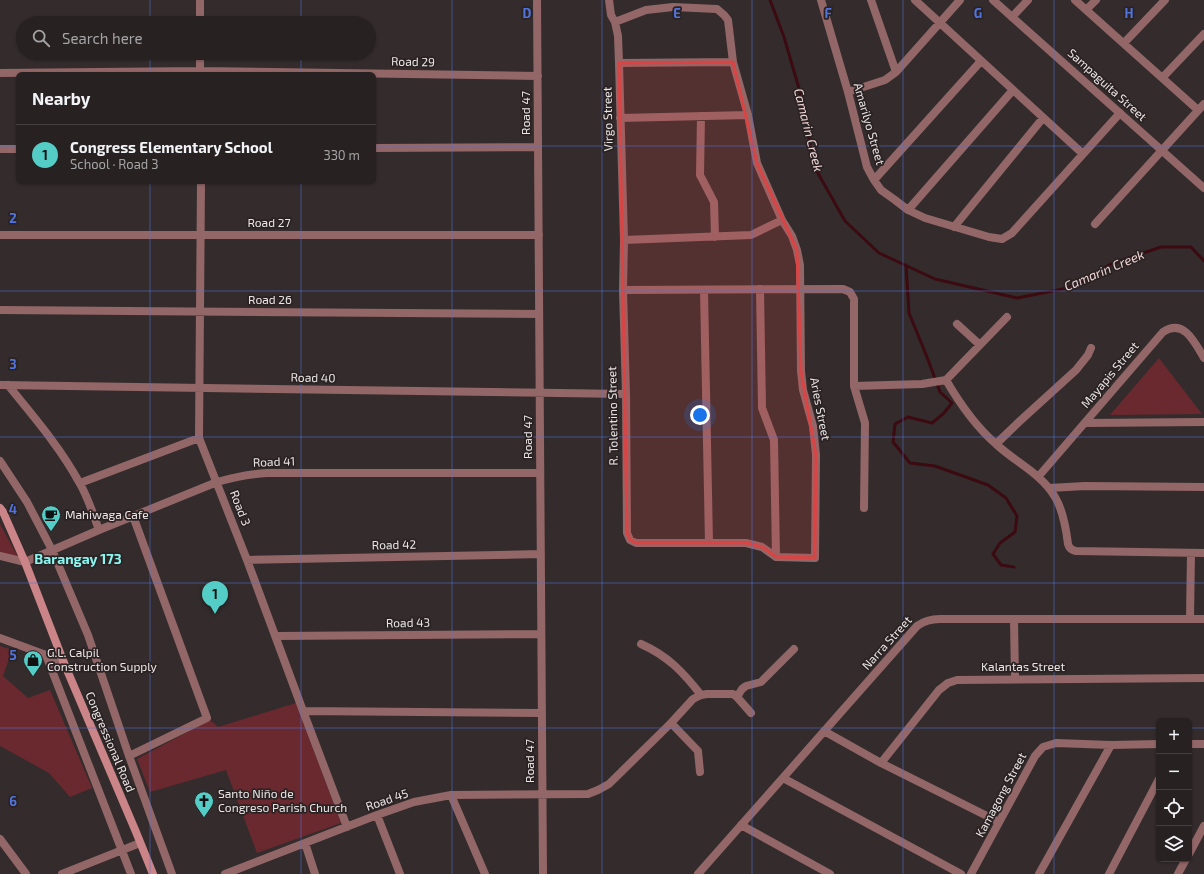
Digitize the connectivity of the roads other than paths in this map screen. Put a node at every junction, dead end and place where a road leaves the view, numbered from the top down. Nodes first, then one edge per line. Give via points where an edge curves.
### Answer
1 (200, 0) edge
2 (537, 0) edge
3 (609, 0) edge
4 (821, 0) edge
5 (871, 0) edge
6 (916, 0) edge
7 (960, 0) edge
8 (993, 0) edge
9 (1028, 0) edge
10 (1075, 0) edge
11 (1096, 0) edge
12 (1165, 0) edge
13 (673, 4) edge
14 (1087, 10) junction
15 (200, 16) edge
16 (1012, 17) junction
17 (615, 22) junction
18 (940, 23) junction
19 (1204, 34) edge
20 (1124, 43) junction
21 (200, 60) edge
22 (981, 61) junction
23 (733, 62) junction
24 (619, 63) junction
25 (200, 72) edge
26 (896, 72) junction
27 (0, 73) edge
28 (16, 73) edge
29 (376, 75) edge
30 (538, 76) junction
31 (1163, 78) junction
32 (1013, 90) junction
33 (848, 92) junction
34 (1201, 107) edge
35 (1120, 113) junction
36 (748, 115) junction
37 (701, 116) junction
38 (620, 118) junction
39 (1043, 118) junction
40 (538, 147) junction
41 (376, 148) edge
42 (0, 149) edge
43 (16, 149) edge
44 (1162, 150) junction
45 (1083, 154) junction
46 (874, 180) junction
47 (201, 184) edge
48 (1204, 188) edge
49 (908, 210) junction
50 (782, 220) junction
51 (1095, 224) dead end
52 (954, 227) junction
53 (0, 235) edge
54 (200, 235) junction
55 (539, 235) junction
56 (715, 237) junction
57 (624, 240) junction
58 (760, 289) junction
59 (801, 289) junction
60 (623, 290) junction
61 (704, 290) junction
62 (0, 310) edge
63 (200, 312) junction
64 (539, 314) junction
65 (1006, 317) dead end
66 (957, 324) dead end
67 (980, 345) junction
68 (1091, 348) dead end
69 (1204, 358) edge
70 (946, 380) junction
71 (4, 385) edge
72 (854, 386) junction
73 (200, 388) junction
74 (540, 393) junction
75 (626, 394) junction
76 (1204, 422) edge
77 (1085, 423) junction
78 (200, 438) junction
79 (996, 444) junction
80 (0, 461) edge
81 (540, 473) junction
82 (1038, 477) junction
83 (217, 482) junction
84 (80, 483) junction
85 (1204, 487) edge
86 (1049, 488) junction
87 (0, 508) edge
88 (864, 508) dead end
89 (133, 516) junction
90 (99, 530) junction
91 (709, 543) junction
92 (52, 550) junction
93 (1191, 553) junction
94 (541, 554) junction
95 (1204, 554) edge
96 (0, 556) edge
97 (776, 557) junction
98 (247, 560) junction
99 (25, 562) junction
100 (1014, 618) junction
101 (1190, 619) junction
102 (1204, 619) edge
103 (541, 634) junction
104 (276, 636) junction
105 (0, 638) edge
106 (641, 644) dead end
107 (794, 649) dead end
108 (46, 655) junction
109 (64, 663) junction
110 (1204, 678) edge
111 (1015, 679) junction
112 (701, 695) junction
113 (737, 697) junction
114 (303, 711) junction
115 (542, 713) junction
116 (750, 713) dead end
117 (671, 723) junction
118 (824, 731) junction
119 (1156, 744) edge
120 (1192, 744) edge
121 (1204, 744) edge
122 (1111, 745) junction
123 (129, 756) junction
124 (881, 763) junction
125 (700, 772) dead end
126 (783, 778) junction
127 (1156, 785) edge
128 (451, 795) junction
129 (542, 795) junction
130 (377, 815) junction
131 (999, 822) junction
132 (741, 825) junction
133 (1204, 826) edge
134 (347, 827) junction
135 (0, 839) edge
136 (140, 843) junction
137 (304, 843) junction
138 (1192, 848) edge
139 (122, 850) junction
140 (1184, 862) edge
141 (85, 865) junction
142 (543, 865) junction
143 (26, 874) edge
144 (62, 874) edge
145 (88, 874) edge
146 (131, 874) edge
147 (153, 874) edge
148 (172, 874) edge
149 (225, 874) edge
150 (315, 874) edge
151 (400, 874) edge
152 (485, 874) edge
153 (535, 874) edge
154 (543, 874) edge
155 (698, 874) edge
156 (830, 874) edge
157 (961, 874) edge
158 (971, 874) edge
159 (1039, 874) edge
160 (1109, 874) edge
161 (1178, 874) edge

1 - 15 street
2 - 30 street, Road 47
3 - 17 street, Virgo Street via 611,15
4 - 33 street, Amarilyo Street
5 - 26 street
6 - 18 street
7 - 18 street
8 - 16 street, Sampaguita Street
9 - 16 street
10 - 14 street
11 - 14 street
12 - 20 street
13 - 17 street via 646,10
13 - 23 street, Aries Street via 717,9 724,15 728,20
14 - 20 street
16 - 35 street, Sampaguita Street
17 - 24 street, Virgo Street
18 - 22 street
18 - 26 street
19 - 31 street
20 - 31 street
21 - 25 street
22 - 32 street
22 - 46 street
23 - 24 street
23 - 36 street, Aries Street
24 - 38 street, Virgo Street
26 - 33 street via 885,80
27 - 28 street, Road 29
29 - 30 street, Road 29
30 - 40 street, Road 47
31 - 34 street
32 - 39 street
32 - 49 street
33 - 46 street, Amarilyo Street via 868,168
34 - 44 street
35 - 44 street, Sampaguita Street
35 - 45 street, Amarilyo Street
36 - 37 street
36 - 50 street, Aries Street via 757,163
37 - 38 street
37 - 56 street via 700,175 714,202
38 - 57 street, Virgo Street
39 - 45 street
39 - 52 street
40 - 41 street
40 - 55 street, Road 47
42 - 43 street
44 - 48 street, Sampaguita Street
44 - 51 street
45 - 52 street, Amarilyo Street via 1012,233 1002,239
46 - 49 street, Amarilyo Street via 881,190
47 - 54 street, Road 3
49 - 52 street, Amarilyo Street
50 - 56 street via 751,235
50 - 59 street, Aries Street via 797,250
53 - 54 street, Road 27
54 - 55 street, Road 27
54 - 63 street, Road 3
55 - 64 street, Road 47
56 - 57 street
57 - 60 street, Virgo Street
58 - 59 street
58 - 61 street
58 - 97 street via 762,408 774,440
59 - 72 street via 843,289 850,292 854,299
59 - 97 street, Aries Street via 801,371 803,390 813,426 816,455 815,558
60 - 61 street
60 - 75 street, R. Tolentino Street
61 - 91 street
62 - 63 street, Road 26
63 - 64 street, Road 26
63 - 73 street, Road 3
64 - 74 street, Road 47
65 - 67 street
66 - 67 street
67 - 70 street
68 - 79 street via 1088,356 1076,370
69 - 77 street, Mayapis Street via 1186,332 1180,328 1168,328
70 - 72 street via 922,384
70 - 79 street via 965,410
71 - 73 street, Road 40
71 - 84 street via 39,424
72 - 88 street via 865,423
73 - 74 street, Road 40
73 - 78 street, Road 3
74 - 75 street, Road 40
74 - 81 street, Road 47
75 - 91 street, R. Tolentino Street via 626,533 630,540 636,543
76 - 77 street
77 - 82 street, Mayapis Street
78 - 83 street, Road 3
78 - 84 street
79 - 82 street
80 - 92 street via 27,502
81 - 83 street, Road 41 via 267,473 234,476
81 - 94 street, Road 47
82 - 86 street
83 - 89 street, Road 41
83 - 98 street, Road 3
84 - 90 street
85 - 86 street
86 - 93 street via 1059,505 1069,548 1076,551
87 - 99 main road, Congressional Road
89 - 90 street, Road 41
89 - 123 street via 207,718
90 - 92 street, Road 41
91 - 97 street via 746,543 762,547
92 - 99 street, Road 41
92 - 123 street via 88,635
93 - 95 street
93 - 101 street
94 - 98 street, Road 42
94 - 103 street, Road 47
96 - 99 street
98 - 104 street, Road 3
99 - 109 main road, Congressional Road
100 - 101 street, Narra Street
100 - 111 street
100 - 118 street, Narra Street via 940,619 921,623
101 - 102 street, Narra Street
103 - 104 street, Road 43
103 - 115 street, Road 47
104 - 114 street, Road 3
105 - 108 street
106 - 112 street via 668,659
107 - 113 street via 761,682 746,686
108 - 109 street
108 - 139 street
109 - 136 main road, Congressional Road
110 - 111 street, Kalantas Street
111 - 124 street, Kalantas Street via 968,679 948,683 939,690
112 - 113 street via 733,694
112 - 117 street, Road 45 via 693,699
113 - 116 street
114 - 115 street
114 - 134 street, Road 3
115 - 129 street, Road 47
117 - 125 street via 698,751
117 - 129 street, Road 45 via 609,784 588,794
118 - 124 street
118 - 126 street, Narra Street
119 - 122 street, Kamagong Street
120 - 121 street
122 - 131 street, Kamagong Street via 1056,743 1043,746 1034,756
122 - 159 street
123 - 148 street
124 - 131 street
126 - 132 street, Narra Street
126 - 157 street
127 - 160 street
128 - 129 street, Road 45
128 - 130 street, Road 45 via 414,802
128 - 152 street
129 - 142 street, Road 47
130 - 134 street, Road 45
130 - 151 street
131 - 158 street, Kamagong Street
132 - 155 street, Narra Street
132 - 156 street
133 - 138 street
134 - 137 street, Road 45
135 - 143 street
136 - 139 street
136 - 147 main road, Congressional Road
137 - 149 street, Road 45
137 - 150 street
139 - 141 street
139 - 146 street
140 - 161 street
141 - 144 street
141 - 145 street
142 - 153 street
142 - 154 street, Road 47

